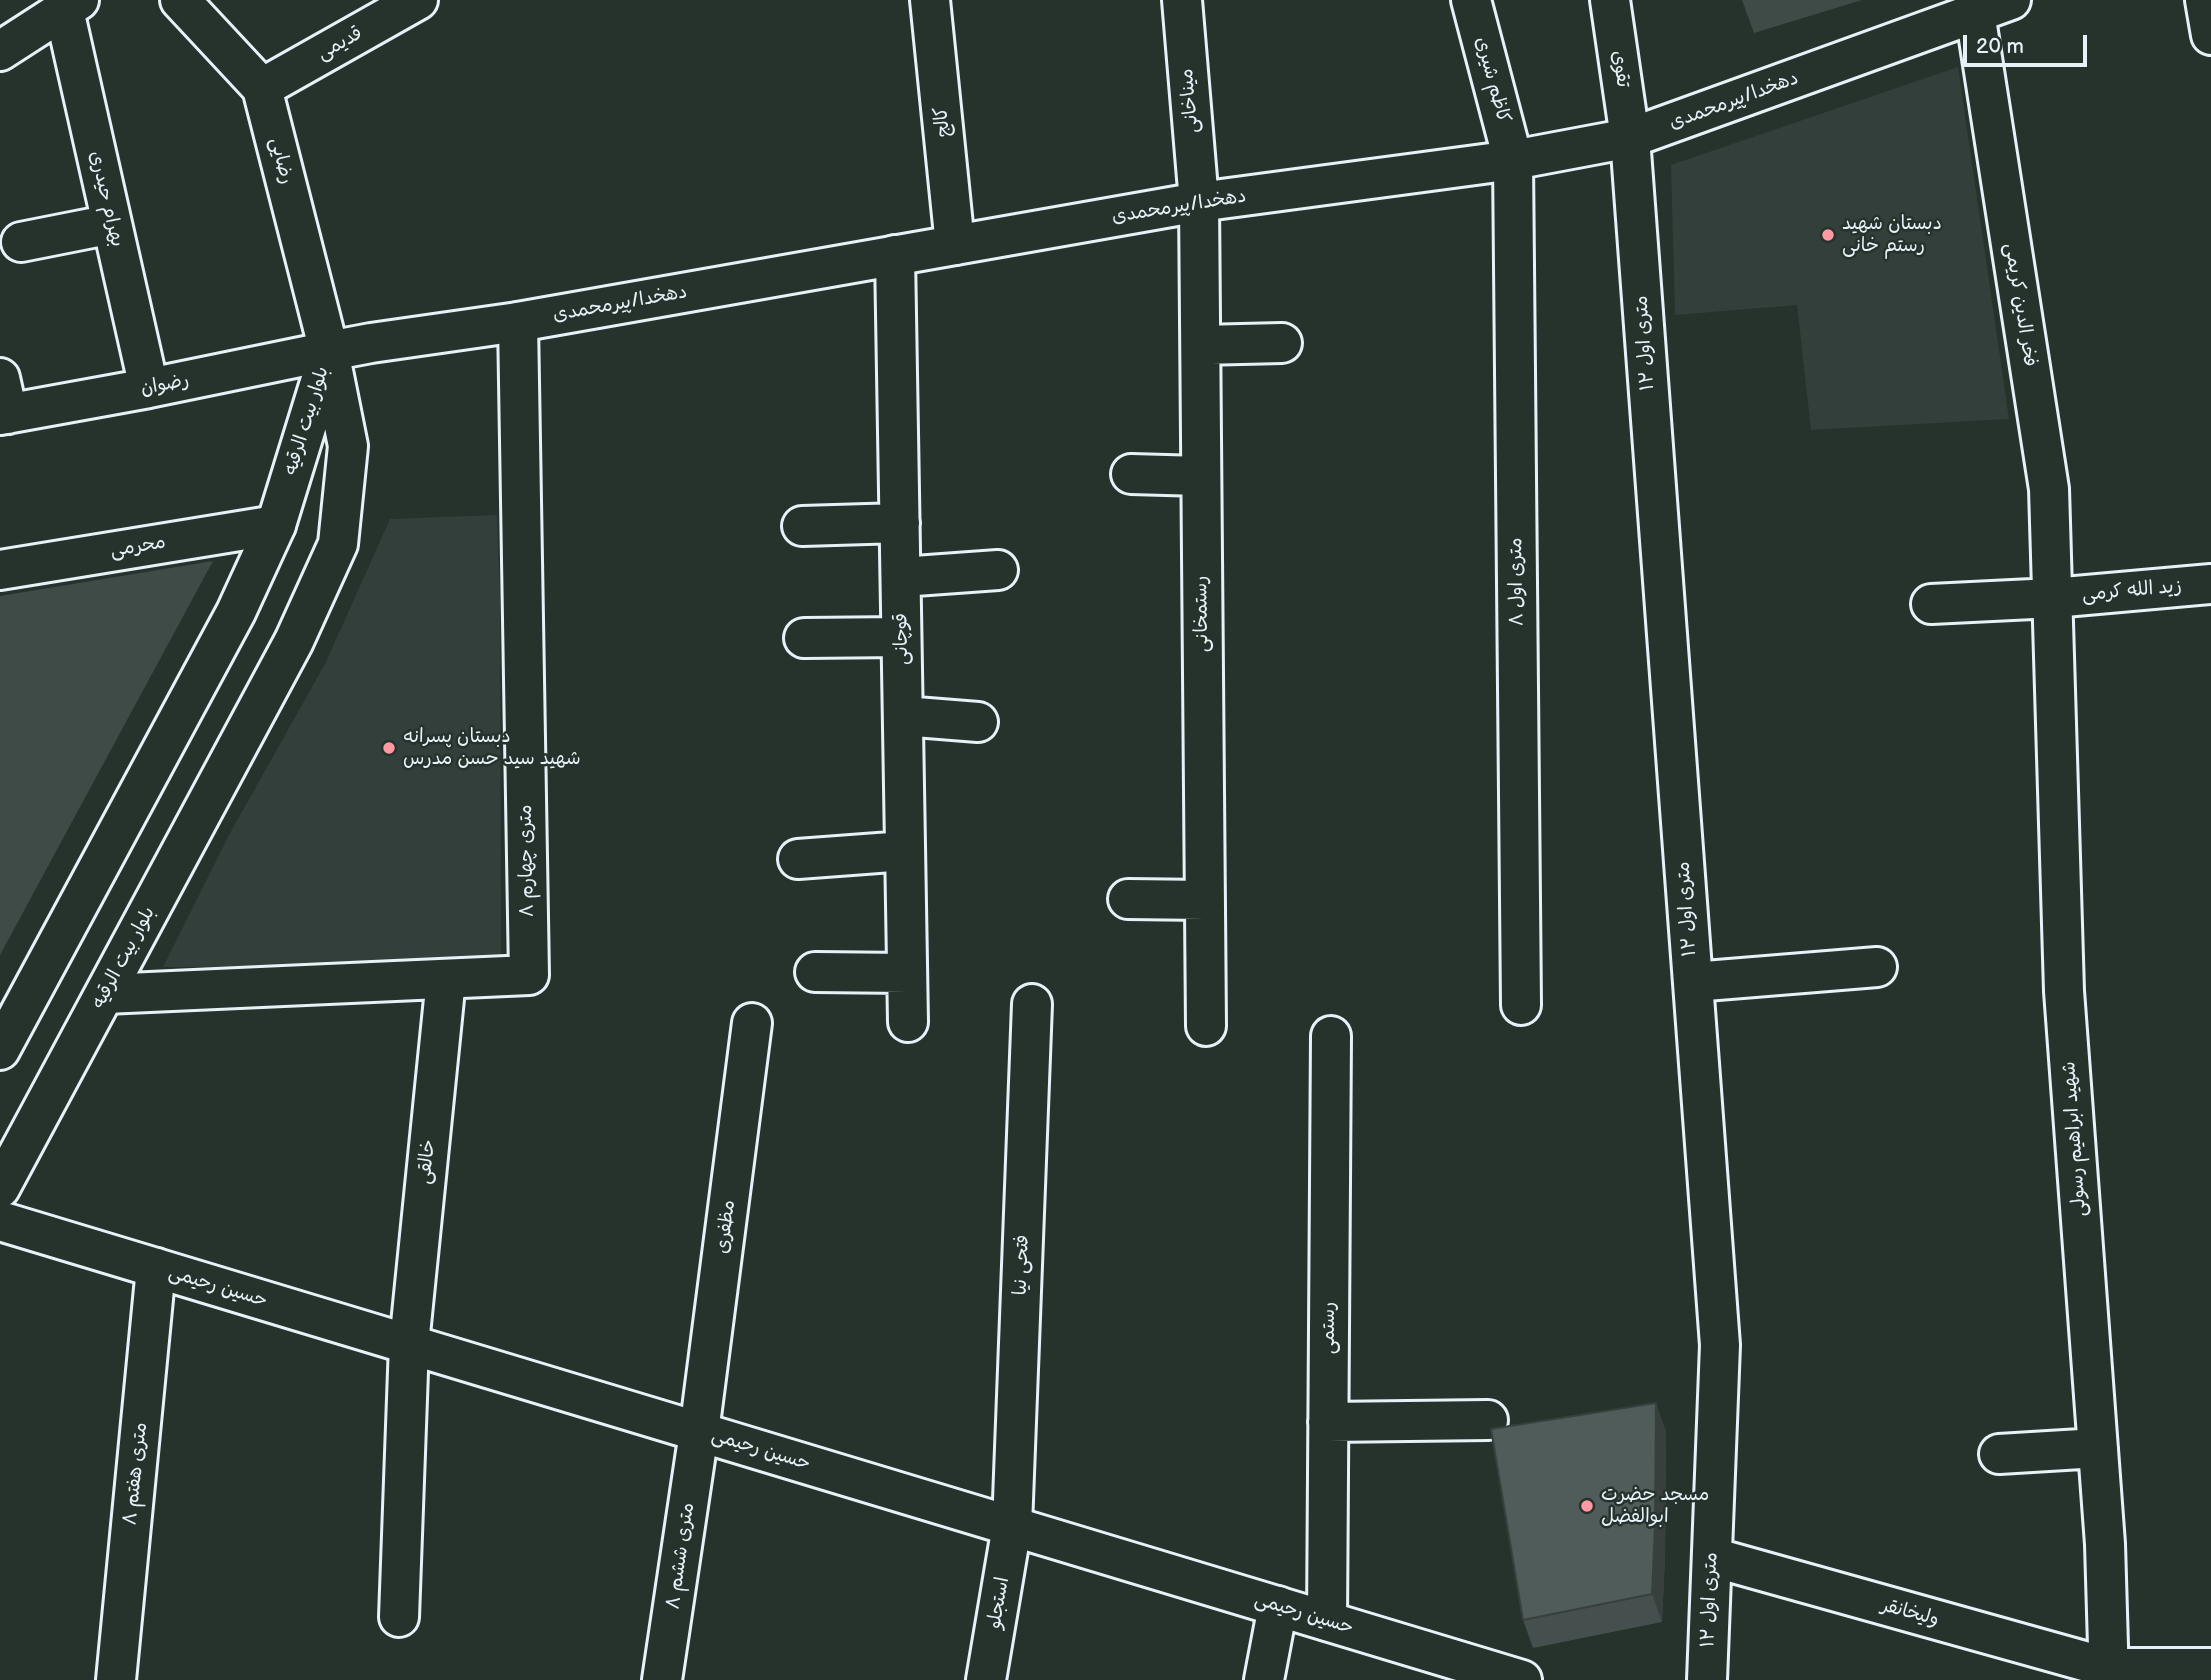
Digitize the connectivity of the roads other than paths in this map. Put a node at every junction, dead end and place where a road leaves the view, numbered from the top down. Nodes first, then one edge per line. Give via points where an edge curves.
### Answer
1 (180, 0) edge
2 (418, 0) edge
3 (930, 0) edge
4 (1182, 0) edge
5 (1471, 0) edge
6 (1610, 0) edge
7 (2011, 0) edge
8 (2205, 0) edge
9 (71, 5) edge
10 (1975, 13) junction
11 (2211, 36) edge
12 (0, 51) edge
13 (262, 88) junction
14 (1630, 138) junction
15 (1513, 160) junction
16 (1199, 202) junction
17 (112, 224) junction
18 (21, 242) dead end
19 (956, 245) junction
20 (895, 255) junction
21 (518, 322) junction
22 (1282, 343) dead end
23 (1200, 345) junction
24 (329, 351) junction
25 (149, 388) junction
26 (3, 402) edge
27 (1131, 474) dead end
28 (1201, 476) junction
29 (900, 523) junction
30 (276, 524) junction
31 (802, 526) dead end
32 (0, 569) edge
33 (998, 570) dead end
34 (901, 578) junction
35 (2211, 584) edge
36 (2053, 598) junction
37 (1931, 604) dead end
38 (901, 637) junction
39 (804, 638) dead end
40 (903, 716) junction
41 (978, 722) dead end
42 (905, 851) junction
43 (798, 859) dead end
44 (1128, 899) dead end
45 (1205, 900) junction
46 (1877, 967) dead end
47 (815, 972) dead end
48 (907, 973) junction
49 (446, 979) junction
50 (1693, 982) junction
51 (104, 994) junction
52 (1032, 1004) dead end
53 (1521, 1005) dead end
54 (908, 1022) dead end
55 (752, 1023) dead end
56 (1206, 1026) dead end
57 (1331, 1036) dead end
58 (3, 1039) edge
59 (0, 1188) edge
60 (0, 1221) edge
61 (156, 1268) junction
62 (409, 1344) junction
63 (1488, 1420) dead end
64 (1328, 1422) junction
65 (699, 1432) junction
66 (2098, 1448) junction
67 (1999, 1454) dead end
68 (1012, 1526) junction
69 (1712, 1558) junction
70 (1278, 1606) junction
71 (399, 1616) dead end
72 (1327, 1620) junction
73 (2211, 1668) edge
74 (2109, 1674) edge
75 (1515, 1679) edge
76 (116, 1680) edge
77 (662, 1680) edge
78 (986, 1680) edge
79 (1264, 1680) edge
80 (1707, 1680) edge

1 - 13 street, رضایی
2 - 13 street, قدیمی
3 - 19 street, کالج
4 - 16 street, میناخانی
5 - 15 street, کاظم شیری
6 - 14 street, تقوی
7 - 10 street, دهخدا/پیرمحمدی
8 - 11 street
9 - 12 street
9 - 17 street, بهرام حیدری
10 - 14 street, دهخدا/پیرمحمدی
10 - 36 street, فخر الدین کریمی via 2049,489
13 - 24 street, رضایی
14 - 15 street, دهخدا/پیرمحمدی
14 - 50 street, ۱۲ متری اول
15 - 16 street, دهخدا/پیرمحمدی
15 - 53 street, ۸ متری اول
16 - 19 street, دهخدا/پیرمحمدی
16 - 23 street, رستمخانی
17 - 18 street
17 - 25 street, بهرام حیدری
19 - 20 street, دهخدا/پیرمحمدی
20 - 21 street, دهخدا/پیرمحمدی
20 - 29 street, قوچانی
21 - 24 street, دهخدا/پیرمحمدی
21 - 49 street, ۸ متری چهارم via 529,975
22 - 23 street
23 - 28 street, رستمخانی
24 - 25 street, رضوان
24 - 30 street, بلوار بیت الرقیه
24 - 51 street, بلوار بیت الرقیه via 348,446 338,544 295,641
25 - 26 street, رضوان
27 - 28 street
28 - 45 street, رستمخانی
29 - 31 street
29 - 34 street, قوچانی
30 - 32 street, محرمی
30 - 58 street, بلوار بیت الرقیه via 236,612
33 - 34 street
34 - 38 street, قوچانی
35 - 36 street, زید الله کرمی
36 - 37 street, زید الله کرمی
36 - 66 street, شهید ابراهیم رسولی via 2064,991
38 - 39 street
38 - 40 street, قوچانی
40 - 41 street
40 - 42 street, قوچانی
42 - 43 street
42 - 48 street, قوچانی
44 - 45 street
45 - 56 street, رستمخانی
46 - 50 street
47 - 48 street
48 - 54 street, قوچانی
49 - 51 street, ۸ متری چهارم
49 - 62 street, خالقی
50 - 69 street, ۱۲ متری اول via 1720,1345
51 - 59 street, بلوار بیت الرقیه
52 - 68 street, فتحی نیا
55 - 65 street, مظفری
57 - 64 street, رستمی
60 - 61 street, حسین رحیمی
61 - 62 street, حسین رحیمی
61 - 76 street, ۸ متری هفتم
62 - 65 street, حسین رحیمی
62 - 71 street, خالقی
63 - 64 street
64 - 72 street, رستمی
65 - 68 street, حسین رحیمی
65 - 77 street, ۸ متری ششم
66 - 67 street
66 - 74 street, شهید ابراهیم رسولی
68 - 70 street, حسین رحیمی
68 - 78 street, استجلو
69 - 74 street, ولیخانقر
69 - 80 street, ۱۲ متری اول
70 - 72 street, حسین رحیمی
70 - 79 street
72 - 75 street, حسین رحیمی
73 - 74 street, ولیخانقر

